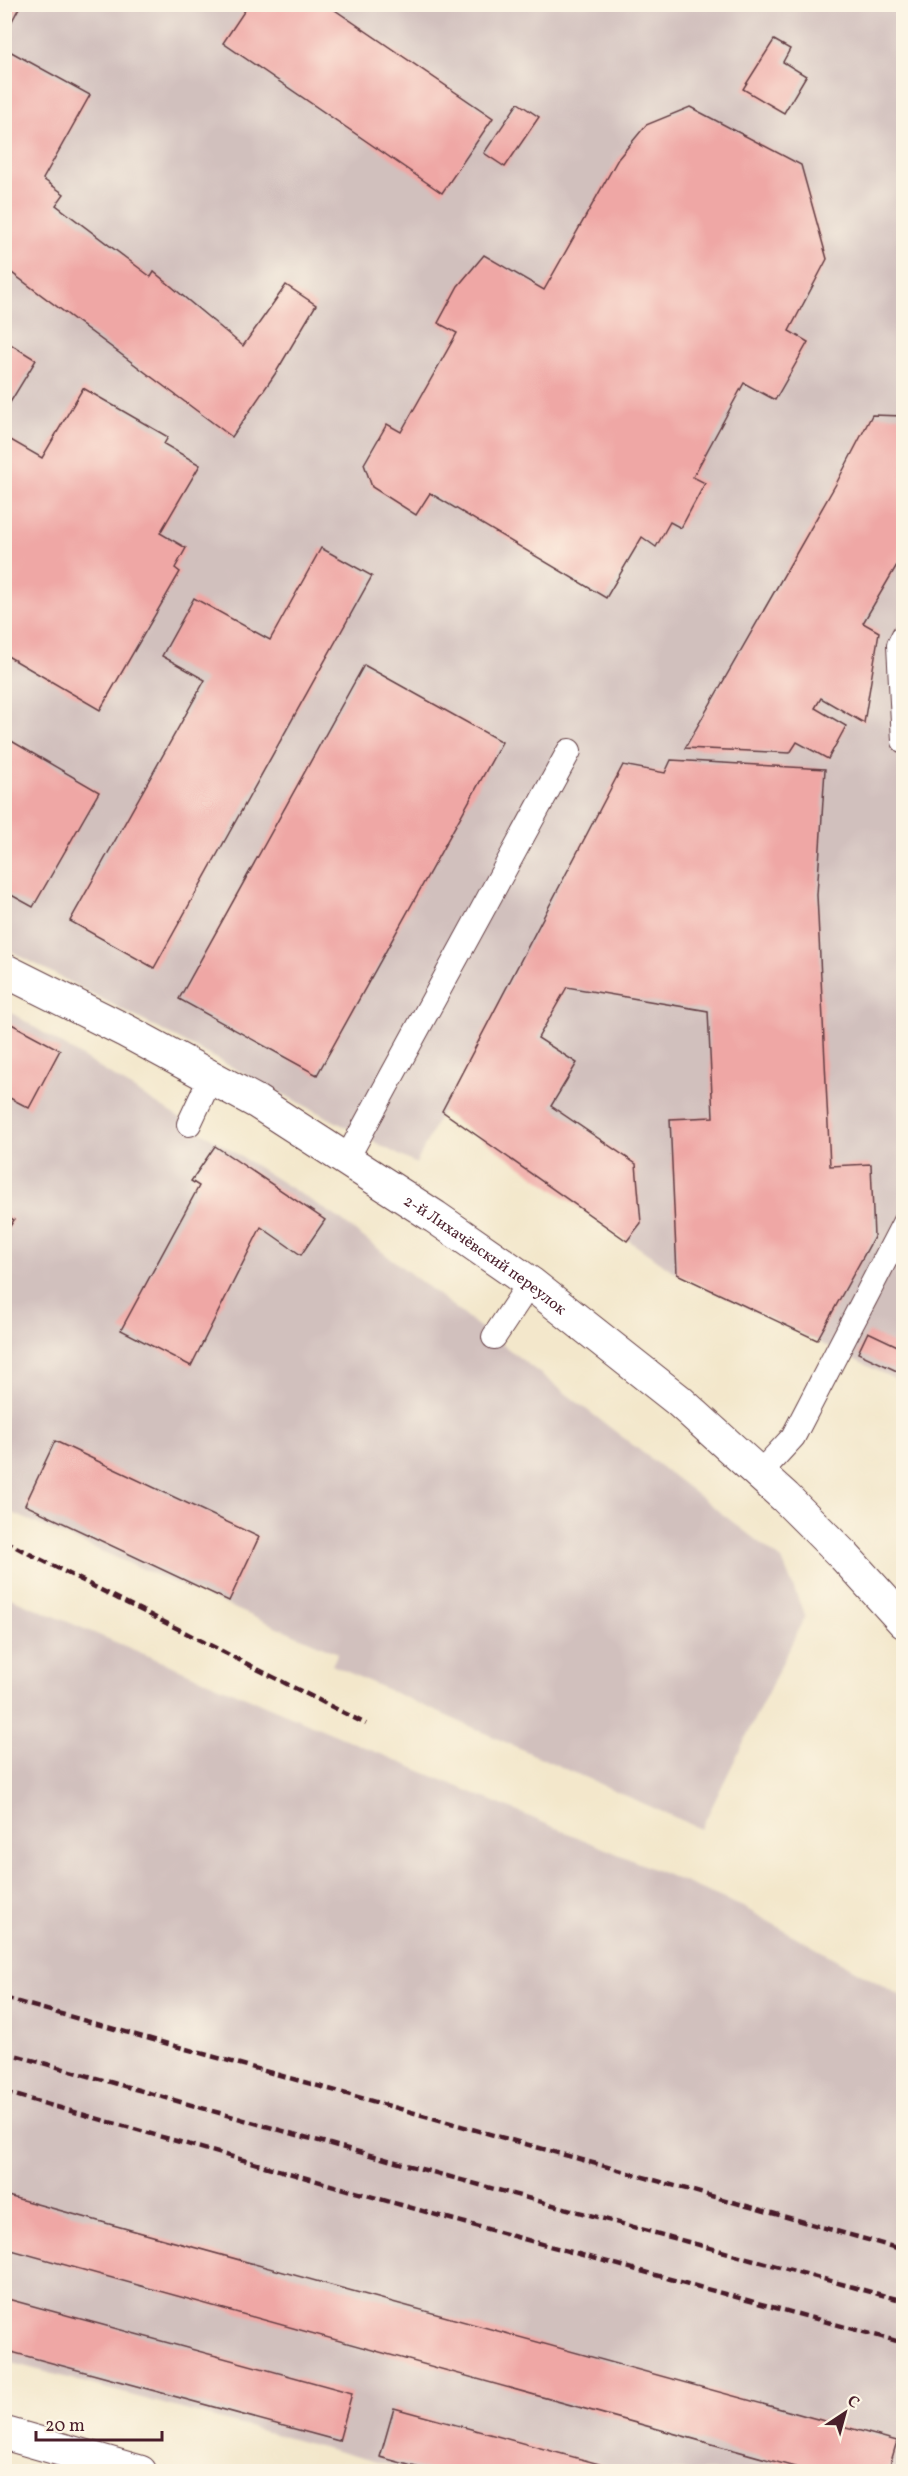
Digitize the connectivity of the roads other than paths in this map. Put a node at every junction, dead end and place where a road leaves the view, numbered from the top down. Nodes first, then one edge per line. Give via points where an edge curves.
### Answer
1 (903, 635) edge
2 (903, 741) edge
3 (569, 751) dead end
4 (4, 970) edge
5 (211, 1077) junction
6 (189, 1124) dead end
7 (346, 1160) junction
8 (903, 1224) edge
9 (530, 1283) junction
10 (494, 1337) dead end
11 (759, 1474) junction
12 (903, 1622) edge
13 (4, 2433) edge
14 (126, 2470) edge

1 - 2 lane via 899,645
3 - 7 lane
4 - 5 street, 2-й Лихачёвский переулок
5 - 6 lane
5 - 7 street, 2-й Лихачёвский переулок
7 - 9 street, 2-й Лихачёвский переулок
8 - 11 lane via 793,1437
9 - 10 lane
9 - 11 street, 2-й Лихачёвский переулок via 678,1400
11 - 12 street, 2-й Лихачёвский переулок via 844,1556
13 - 14 street

